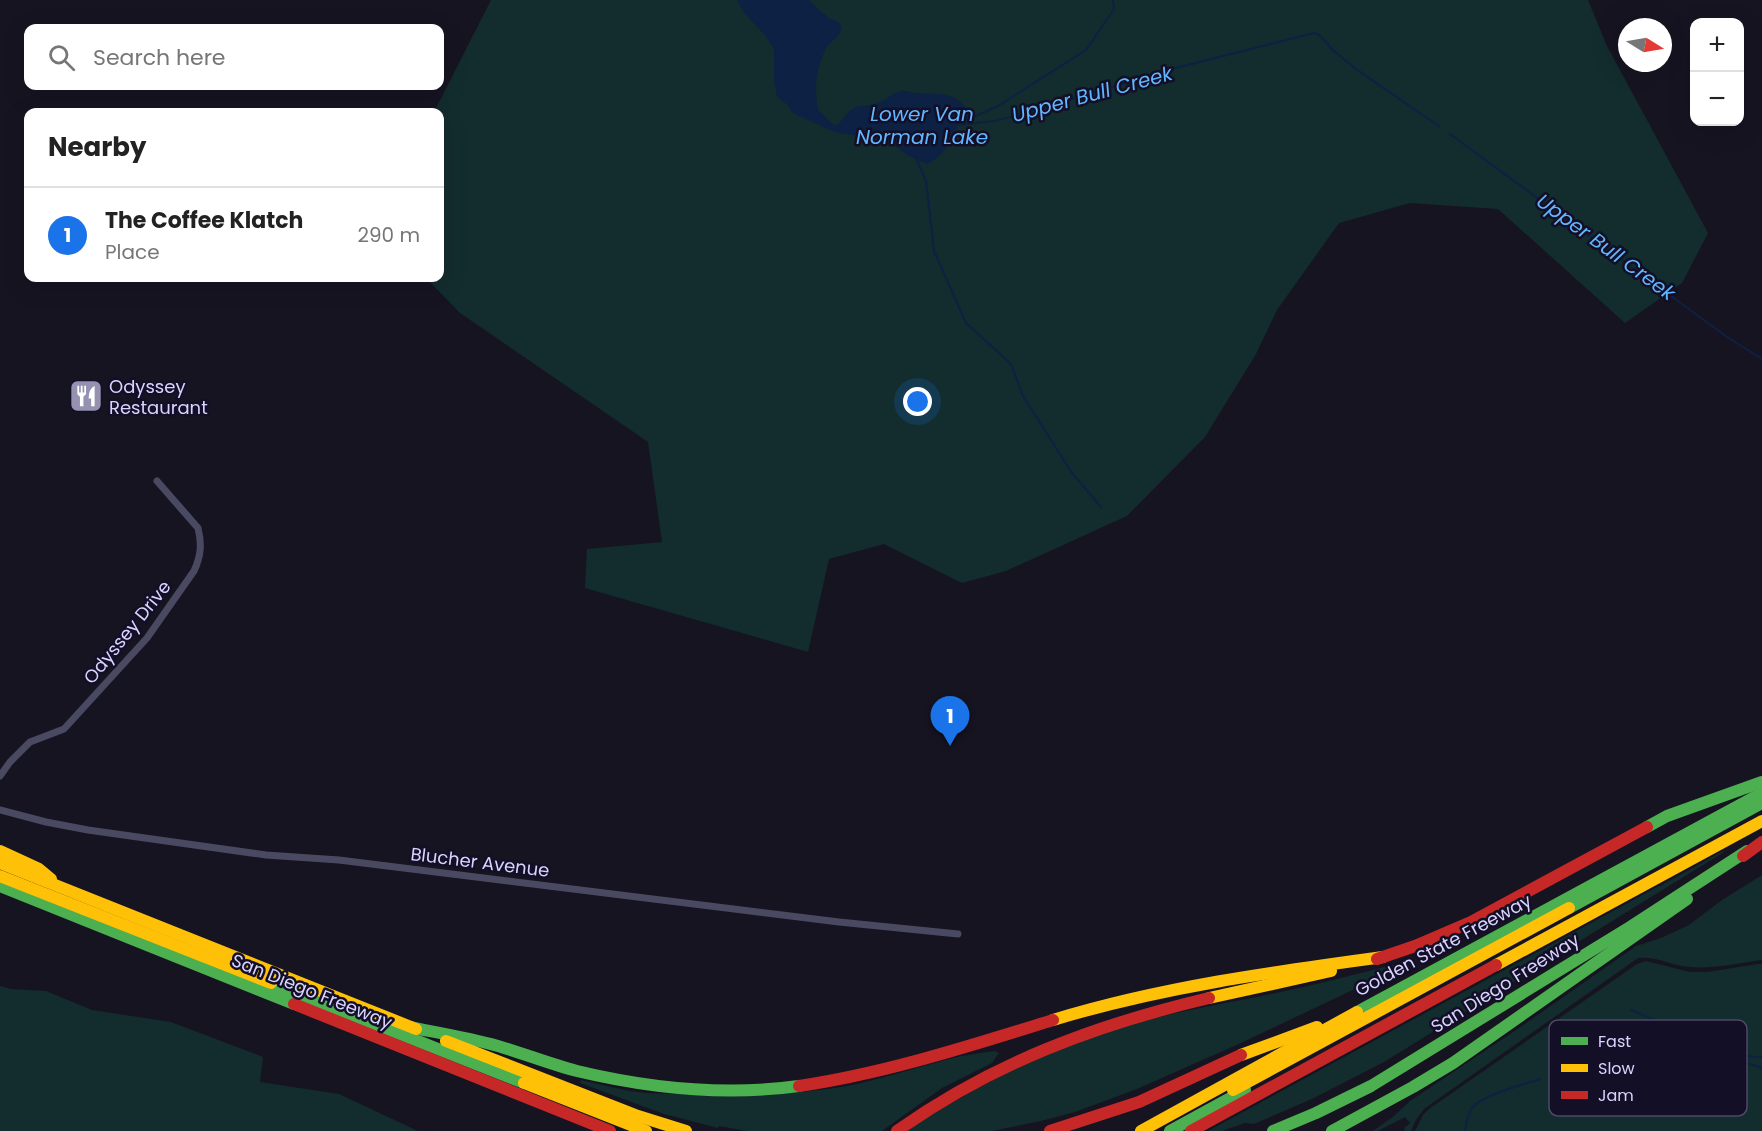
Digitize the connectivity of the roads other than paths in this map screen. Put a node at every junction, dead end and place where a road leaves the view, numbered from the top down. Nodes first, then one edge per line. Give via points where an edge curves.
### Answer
1 (157, 481) dead end
2 (0, 776) edge
3 (1762, 782) edge
4 (1762, 793) edge
5 (1762, 803) edge
6 (1762, 809) edge
7 (0, 810) edge
8 (1762, 821) edge
9 (1762, 842) edge
10 (0, 851) edge
11 (1748, 851) junction
12 (0, 863) edge
13 (0, 876) edge
14 (0, 886) edge
15 (58, 886) junction
16 (958, 934) dead end
17 (1383, 957) junction
18 (1356, 1013) junction
19 (409, 1027) junction
20 (900, 1129) edge
21 (610, 1131) edge
22 (646, 1131) edge
23 (686, 1131) edge
24 (1050, 1131) edge
25 (1141, 1131) edge
26 (1158, 1131) edge
27 (1170, 1131) edge
28 (1191, 1131) edge
29 (1273, 1131) edge
30 (1332, 1131) edge

1 - 2 street, Odyssey Drive via 198,528 201,549 194,571 147,638 64,729 30,742
3 - 17 highway via 1667,816 1471,922
4 - 18 highway, Golden State Freeway
5 - 26 highway
6 - 27 highway
7 - 16 street, Blucher Avenue via 88,830 266,855 339,860
8 - 28 highway
9 - 11 highway
10 - 15 highway via 39,869
11 - 29 highway, San Diego Freeway via 1371,1086
11 - 30 highway via 1731,869 1453,1063
12 - 15 highway, San Diego Freeway
13 - 22 highway
14 - 21 highway, San Diego Freeway
15 - 19 highway, San Diego Freeway
17 - 19 highway via 1243,975 1155,992 894,1069 771,1089 684,1088 618,1080 497,1046
17 - 20 highway via 1109,1025 981,1078
18 - 24 highway via 1231,1059 1139,1102
18 - 25 highway, Golden State Freeway
19 - 23 highway

